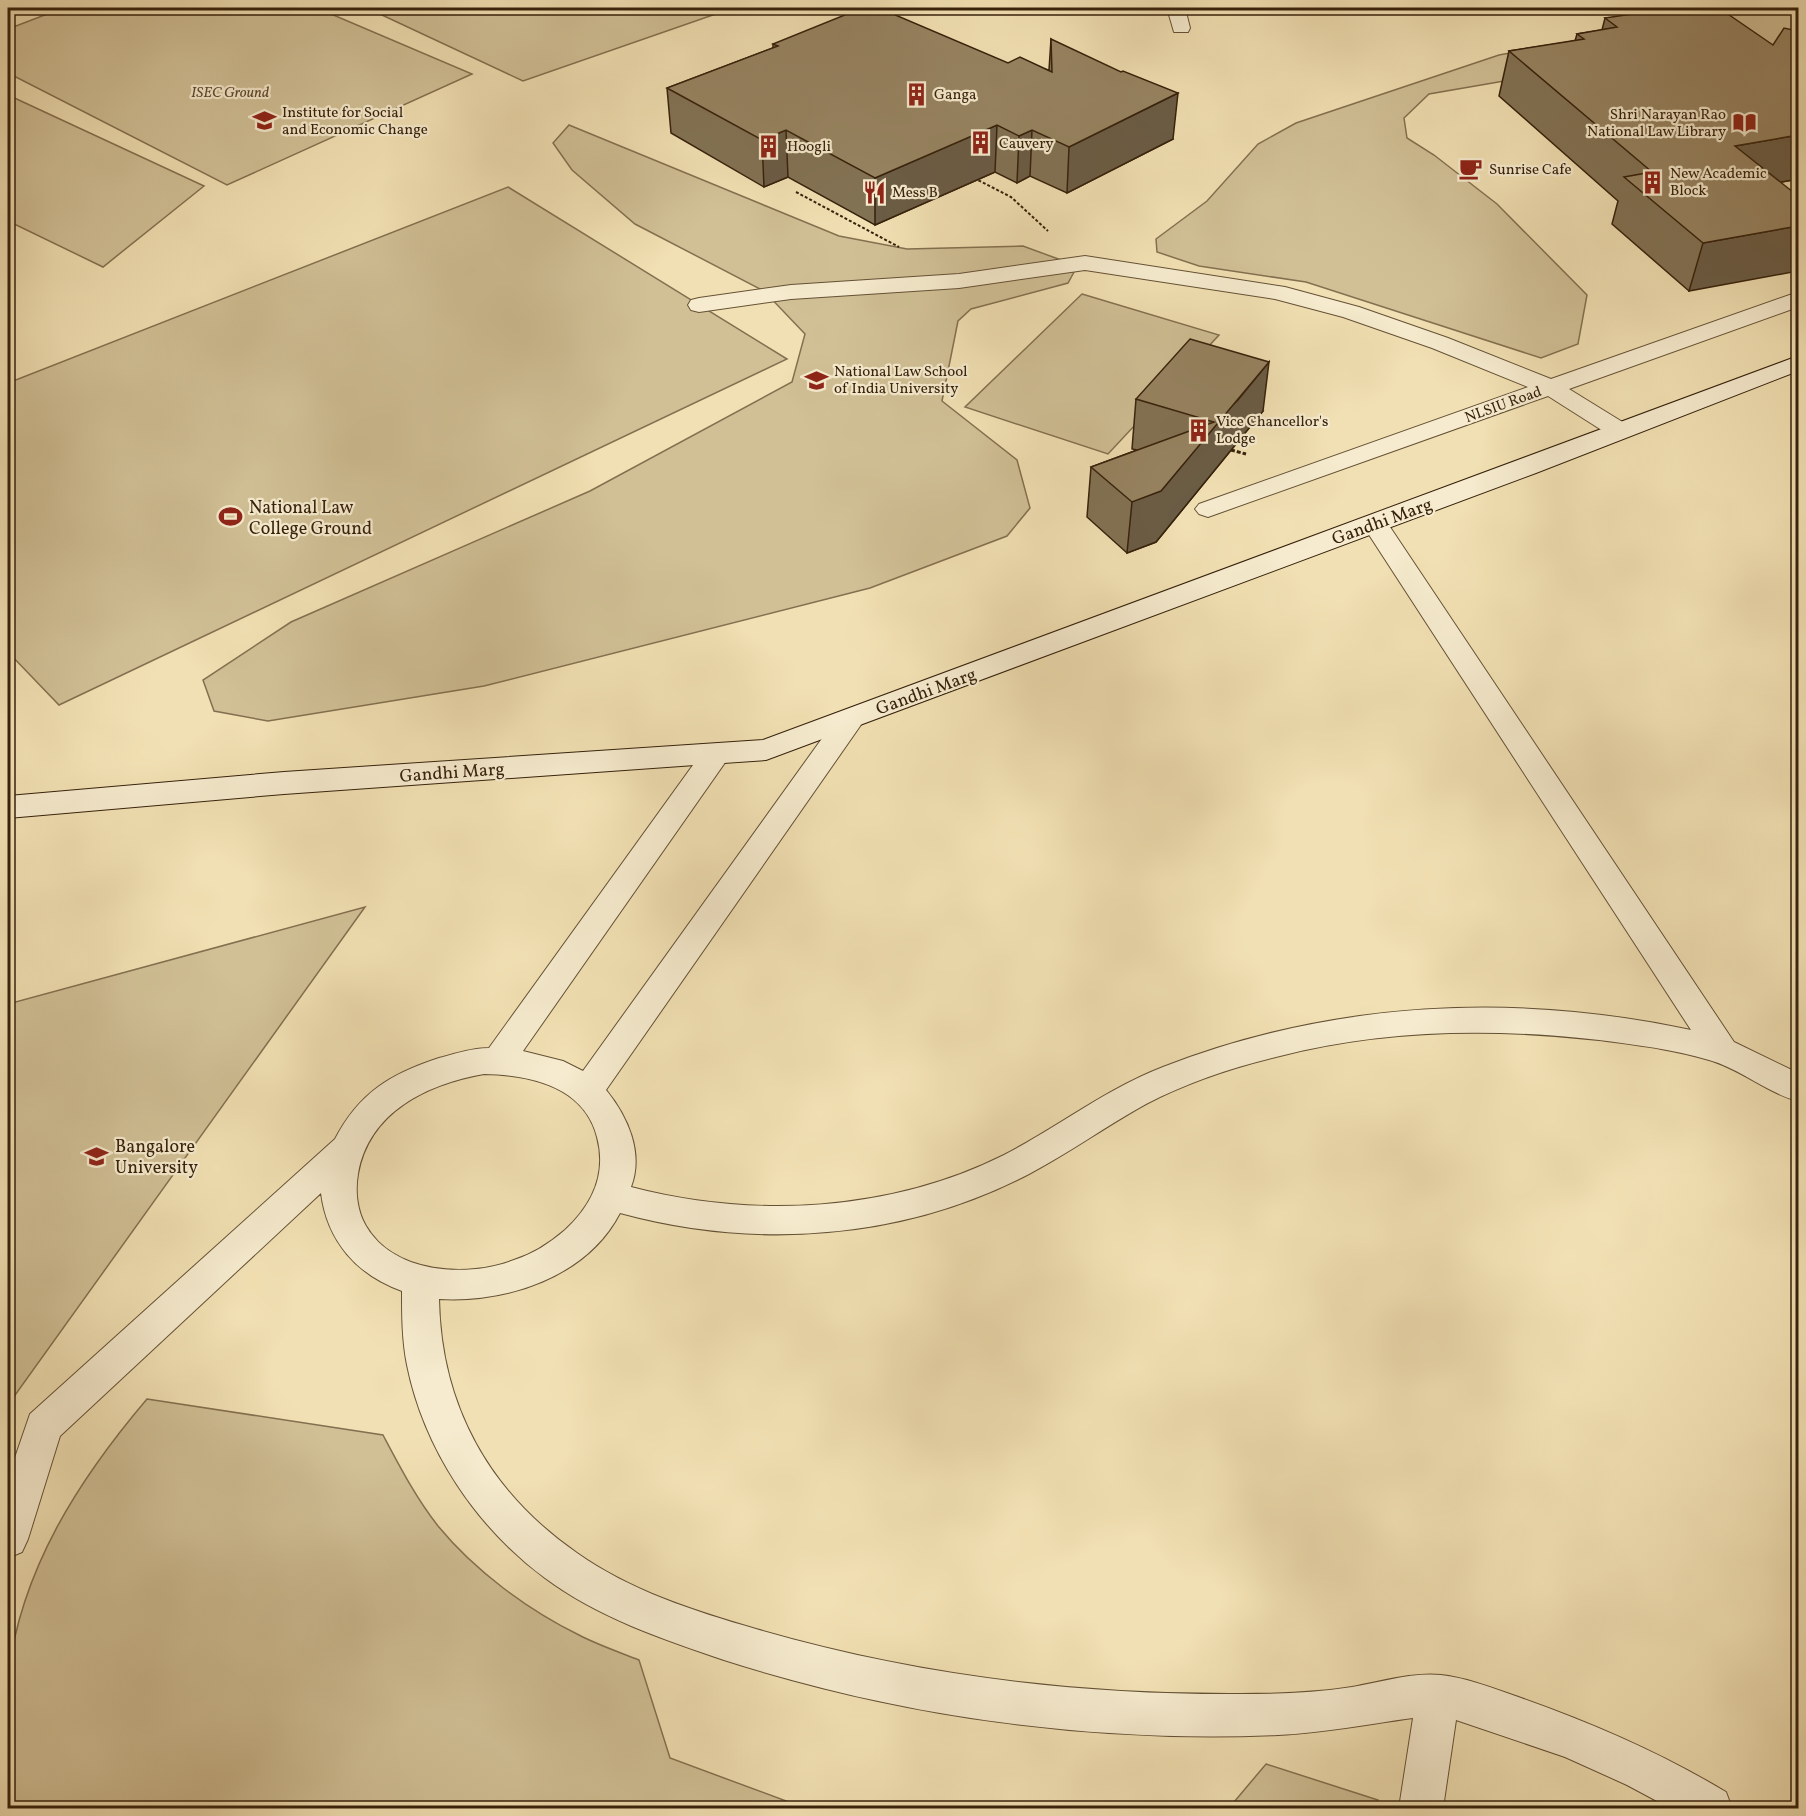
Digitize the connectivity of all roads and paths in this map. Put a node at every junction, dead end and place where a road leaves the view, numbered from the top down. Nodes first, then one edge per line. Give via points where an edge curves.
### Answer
1 (1176, 8) edge
2 (1181, 28) dead end
3 (971, 176) edge
4 (796, 192) edge
5 (1798, 192) edge
6 (1788, 194) edge
7 (1085, 263) junction
8 (959, 281) junction
9 (1798, 299) edge
10 (699, 305) dead end
11 (1798, 363) edge
12 (1550, 387) junction
13 (1620, 431) junction
14 (1208, 509) dead end
15 (1375, 524) junction
16 (851, 719) junction
17 (716, 754) junction
18 (8, 807) edge
19 (1722, 1050) junction
20 (498, 1061) junction
21 (1798, 1088) edge
22 (586, 1092) junction
23 (344, 1150) junction
24 (610, 1196) junction
25 (421, 1280) junction
26 (8, 1539) edge
27 (1438, 1695) junction
28 (1421, 1809) edge
29 (1710, 1809) edge

1 - 2 lane
3 - 7 path via 1011,197
4 - 8 path
5 - 6 path
7 - 8 lane
7 - 12 lane via 1277,292 1351,312
8 - 10 lane via 790,292
9 - 12 lane, NLSIU Road
11 - 13 main road, Gandhi Marg
12 - 13 lane
12 - 14 lane, NLSIU Road
13 - 15 main road, Gandhi Marg
15 - 16 main road, Gandhi Marg
15 - 19 lane
16 - 17 main road, Gandhi Marg via 766,750
16 - 22 lane
17 - 18 main road, Gandhi Marg via 296,782
17 - 20 lane
19 - 21 lane
19 - 24 lane via 1644,1033 1493,1018 1419,1020 1347,1028 1287,1040 1172,1077 1119,1102 1017,1164 959,1189 897,1207 831,1218 774,1221 706,1217
20 - 22 lane via 552,1071 579,1084
20 - 23 lane via 449,1067 415,1080 385,1099 361,1122
22 - 24 lane via 599,1104 613,1128 620,1155
23 - 25 lane via 337,1180 339,1209 352,1237 374,1260
23 - 26 lane via 44,1426
24 - 25 lane via 603,1212 582,1238 554,1259 519,1276 479,1285
25 - 27 lane via 426,1365 438,1407 456,1448 486,1494 524,1535 570,1572 633,1606 681,1626 795,1663 913,1690 1035,1707 1137,1715 1239,1715 1339,1709
27 - 28 lane
27 - 29 lane via 1567,1735 1632,1764

